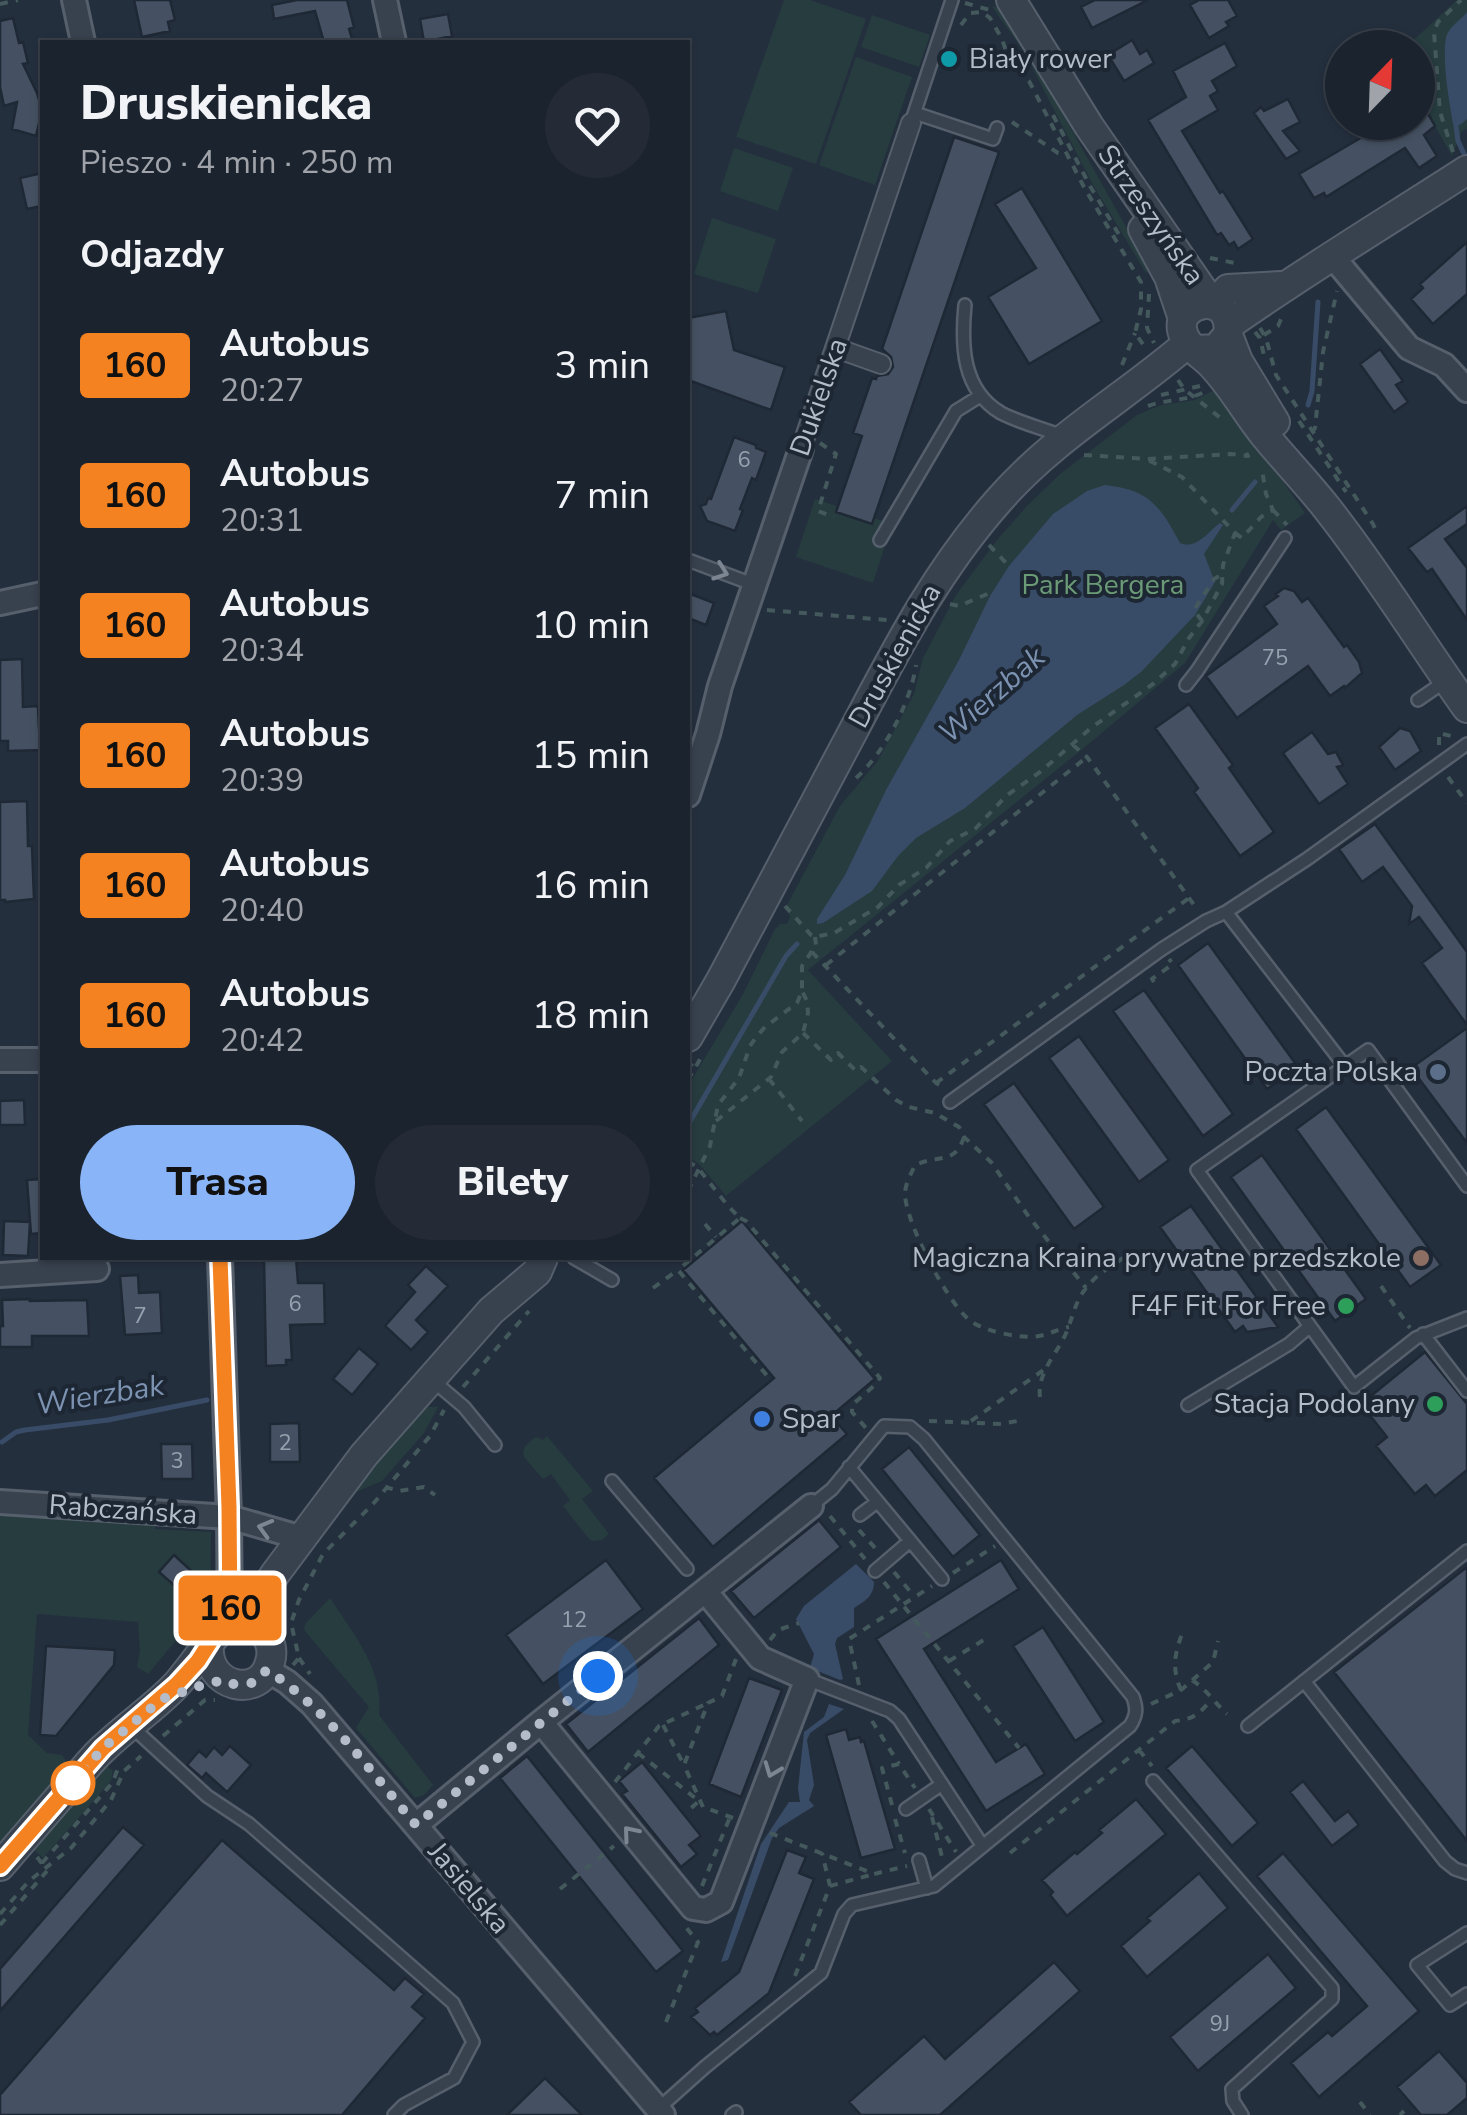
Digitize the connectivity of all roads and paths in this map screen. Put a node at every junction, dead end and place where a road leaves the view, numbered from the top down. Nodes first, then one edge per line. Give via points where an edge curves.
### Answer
1 (18, 0) edge
2 (74, 0) edge
3 (385, 0) edge
4 (952, 0) edge
5 (975, 0) edge
6 (1011, 0) edge
7 (1461, 0) edge
8 (0, 4) edge
9 (978, 6) junction
10 (982, 12) junction
11 (946, 19) junction
12 (959, 28) dead end
13 (83, 40) edge
14 (394, 40) edge
15 (1011, 41) dead end
16 (1030, 70) dead end
17 (913, 118) junction
18 (1089, 126) junction
19 (997, 128) joint
20 (1068, 156) junction
21 (1463, 166) edge
22 (1210, 258) dead end
23 (1233, 263) dead end
24 (1336, 271) junction
25 (1146, 283) junction
26 (966, 305) dead end
27 (1230, 322) junction
28 (1190, 337) junction
29 (836, 348) junction
30 (881, 364) dead end
31 (1163, 364) junction
32 (1233, 372) junction
33 (1184, 388) junction
34 (1467, 390) edge
35 (980, 396) junction
36 (1196, 397) junction
37 (1229, 424) dead end
38 (1311, 434) junction
39 (1079, 441) junction
40 (804, 442) junction
41 (1239, 442) dead end
42 (1248, 456) junction
43 (1146, 459) junction
44 (1273, 510) junction
45 (834, 516) dead end
46 (1236, 533) junction
47 (992, 534) dead end
48 (1289, 536) joint
49 (1378, 536) dead end
50 (880, 540) dead end
51 (989, 545) dead end
52 (982, 546) dead end
53 (690, 561) edge
54 (1366, 564) junction
55 (1009, 566) dead end
56 (1222, 574) junction
57 (992, 592) dead end
58 (40, 594) edge
59 (752, 594) junction
60 (0, 602) edge
61 (944, 614) dead end
62 (884, 620) dead end
63 (1202, 621) junction
64 (917, 656) dead end
65 (1447, 680) junction
66 (1186, 685) dead end
67 (1418, 700) dead end
68 (1467, 708) edge
69 (1072, 744) junction
70 (1467, 744) edge
71 (1087, 757) junction
72 (1440, 764) junction
73 (847, 786) dead end
74 (690, 788) edge
75 (1467, 802) edge
76 (1189, 898) junction
77 (780, 901) dead end
78 (1226, 912) junction
79 (1206, 920) junction
80 (815, 937) junction
81 (812, 952) junction
82 (826, 965) junction
83 (802, 991) junction
84 (690, 1033) edge
85 (802, 1033) junction
86 (0, 1060) edge
87 (40, 1060) edge
88 (1344, 1065) junction
89 (769, 1079) junction
90 (936, 1083) junction
91 (954, 1099) joint
92 (802, 1121) dead end
93 (715, 1125) junction
94 (964, 1138) junction
95 (690, 1162) edge
96 (698, 1168) junction
97 (690, 1186) edge
98 (1467, 1186) edge
99 (740, 1218) junction
100 (705, 1224) dead end
101 (716, 1237) junction
102 (1123, 1258) dead end
103 (220, 1260) edge
104 (523, 1260) edge
105 (542, 1260) edge
106 (577, 1260) edge
107 (690, 1260) edge
108 (690, 1260) edge
109 (96, 1269) dead end
110 (678, 1270) junction
111 (0, 1275) edge
112 (612, 1280) dead end
113 (1381, 1286) dead end
114 (653, 1288) dead end
115 (1086, 1288) junction
116 (539, 1299) dead end
117 (491, 1311) junction
118 (1466, 1319) edge
119 (1309, 1326) junction
120 (1069, 1327) junction
121 (1420, 1336) junction
122 (1045, 1369) junction
123 (768, 1378) dead end
124 (431, 1379) junction
125 (462, 1387) dead end
126 (1467, 1390) edge
127 (1040, 1396) dead end
128 (1188, 1404) dead end
129 (444, 1409) dead end
130 (1024, 1420) dead end
131 (968, 1423) junction
132 (910, 1427) junction
133 (873, 1438) junction
134 (495, 1445) dead end
135 (849, 1467) junction
136 (612, 1480) dead end
137 (385, 1487) junction
138 (436, 1495) dead end
139 (0, 1502) edge
140 (878, 1502) junction
141 (814, 1503) junction
142 (860, 1515) dead end
143 (229, 1517) junction
144 (302, 1538) junction
145 (1006, 1539) junction
146 (910, 1541) junction
147 (1467, 1552) edge
148 (687, 1570) dead end
149 (875, 1571) junction
150 (942, 1579) junction
151 (706, 1592) junction
152 (902, 1604) junction
153 (235, 1622) junction
154 (798, 1624) dead end
155 (1184, 1629) dead end
156 (987, 1638) dead end
157 (269, 1640) junction
158 (1218, 1641) dead end
159 (209, 1646) junction
160 (752, 1650) junction
161 (948, 1661) junction
162 (275, 1675) junction
163 (807, 1679) junction
164 (1192, 1680) junction
165 (1304, 1681) junction
166 (222, 1690) junction
167 (1180, 1690) junction
168 (856, 1698) junction
169 (162, 1699) junction
170 (1210, 1700) junction
171 (708, 1703) junction
172 (1136, 1706) junction
173 (1227, 1714) dead end
174 (540, 1722) junction
175 (663, 1724) junction
176 (130, 1726) junction
177 (1248, 1726) dead end
178 (152, 1746) junction
179 (1020, 1748) dead end
180 (1139, 1750) junction
181 (638, 1753) junction
182 (899, 1764) junction
183 (684, 1765) junction
184 (121, 1769) junction
185 (1154, 1780) joint
186 (942, 1784) junction
187 (599, 1795) junction
188 (922, 1798) junction
189 (699, 1801) junction
190 (906, 1808) dead end
191 (688, 1811) dead end
192 (931, 1813) junction
193 (747, 1824) junction
194 (416, 1825) junction
195 (618, 1843) dead end
196 (953, 1846) junction
197 (982, 1846) junction
198 (940, 1850) junction
199 (1010, 1852) dead end
200 (822, 1853) junction
201 (919, 1860) dead end
202 (962, 1862) junction
203 (42, 1863) dead end
204 (944, 1863) dead end
205 (0, 1866) edge
206 (48, 1871) dead end
207 (1467, 1873) edge
208 (874, 1874) junction
209 (830, 1886) junction
210 (928, 1888) junction
211 (560, 1889) dead end
212 (693, 1908) junction
213 (0, 1914) edge
214 (0, 1925) edge
215 (1467, 1933) edge
216 (792, 1984) dead end
217 (1467, 1994) edge
218 (666, 2022) dead end
219 (1360, 2102) dead end
220 (660, 2112) edge
221 (394, 2115) edge
222 (1242, 2115) edge
223 (1370, 2115) edge

1 - 8 path
2 - 13 street
3 - 14 street
4 - 11 lane, Dukielska
5 - 9 path
6 - 18 street, Strzeszyńska
7 - 21 path via 1434,32 1440,112
9 - 10 path
9 - 11 path via 965,3 954,21
9 - 15 path via 992,10
10 - 12 path via 970,12
10 - 20 path
11 - 17 lane, Dukielska
16 - 25 path
17 - 19 lane via 993,139
17 - 29 street, Dukielska
18 - 27 street, Strzeszyńska
18 - 28 street, Strzeszyńska via 1168,277
19 - 20 path via 1010,122
20 - 25 path
21 - 24 street
22 - 23 path
24 - 27 street via 1283,286 1228,289
24 - 34 street via 1409,348 1444,366
24 - 38 path
25 - 31 path via 1147,328
25 - 31 path via 1136,333
26 - 35 lane via 963,356
27 - 28 street via 1226,341 1216,349
27 - 28 street via 1195,306
27 - 32 street, Strzeszyńska
27 - 32 path via 1260,338
28 - 31 street, Druskienicka
28 - 32 street, Strzeszyńska
29 - 30 street
29 - 40 street, Dukielska
31 - 33 path
31 - 39 street, Druskienicka
32 - 33 path
32 - 36 path
32 - 38 path via 1271,378
32 - 54 street, Strzeszyńska via 1262,433
33 - 36 path
33 - 36 path via 1143,404
35 - 39 lane via 1011,418
35 - 50 lane via 956,411
36 - 37 path
38 - 49 path
38 - 54 path via 1369,528
39 - 43 path via 1079,455
39 - 84 street, Druskienicka via 1026,471 923,601
40 - 45 path via 836,454 818,511
40 - 59 street, Dukielska
41 - 42 path
42 - 43 path
42 - 44 path via 1264,473
43 - 46 path via 1182,476
44 - 46 path via 1242,538
44 - 48 path
46 - 56 path
47 - 52 path
48 - 66 lane
51 - 55 path
53 -> 59 lane
54 - 65 street, Strzeszyńska
56 - 63 path
56 - 63 path via 1194,610
57 - 61 path via 949,604
58 - 60 street
59 - 62 path via 769,611
59 - 74 street, Dukielska
63 - 69 path via 1165,674
64 - 73 path via 907,700 872,761
65 - 67 lane
65 - 68 street, Strzeszyńska
69 - 71 path
69 - 80 path via 878,908
70 - 72 lane
71 - 76 path
71 - 82 path
72 - 75 path
72 - 78 lane
76 - 79 path
76 - 90 path
77 - 80 path
78 - 79 lane
78 - 88 lane
79 - 91 lane
80 - 81 path
81 - 82 path
81 - 83 path via 802,966
82 - 90 path
83 - 85 path via 808,1013
83 - 93 path via 753,1042 739,1078 716,1108
85 - 89 path via 782,1052
85 - 94 path via 831,1060 838,1053 856,1071 861,1066 896,1100 959,1127
86 - 87 street
88 - 98 lane via 1368,1050
88 - 119 lane via 1196,1170
89 - 92 path
89 - 93 path
90 - 91 path
93 - 96 path
94 - 115 path via 991,1162
94 - 120 path via 954,1156 915,1166 907,1185 911,1222 931,1266 971,1322 1019,1336
95 - 96 path
96 - 97 path
96 - 99 path
99 - 101 path
99 - 133 path via 880,1378 852,1405
100 - 101 path
101 - 107 path
102 - 115 path
103 - 143 street
104 - 117 street
105 - 117 street
106 - 112 lane
108 - 110 path
109 - 111 street
110 - 114 path
110 - 123 path
113 - 121 path
115 - 120 path
116 - 125 path
117 - 124 street
118 - 121 lane
119 - 121 lane via 1354,1387
119 - 128 lane
120 - 122 path
121 - 126 lane
122 - 127 path
122 - 131 path
124 - 134 lane
124 - 144 street
129 - 137 path via 430,1436
130 - 131 path
131 - 132 path via 922,1421
132 - 133 lane via 884,1426
132 - 145 lane
133 - 135 lane
135 - 140 lane
135 - 141 lane
136 - 148 lane
137 - 138 path via 424,1488
137 - 162 path via 323,1554 291,1623 299,1658
139 - 143 street, Rabczańska
140 - 142 lane
140 - 146 lane
141 - 149 path
141 - 151 street
144 -> 143 street, Rabczańska
143 - 153 street
144 - 153 street via 253,1609
144 - 157 street
145 - 150 path
145 - 172 lane
146 - 149 lane
146 - 150 lane
147 - 165 lane
149 - 152 path
150 - 152 path
151 - 160 street
151 - 174 street
152 - 161 path
152 - 168 path via 849,1639
153 - 157 street via 252,1624
153 - 159 street
154 - 160 path
155 - 167 path via 1174,1668
156 - 161 path
157 - 162 street
158 - 164 path via 1214,1662
159 - 166 street
159 - 169 street
160 - 163 street
160 - 171 path via 740,1650 722,1696
161 - 179 path
162 - 166 street
162 - 194 street, Jasielska via 312,1704
163 - 168 lane
163 -> 193 street
164 - 167 path
164 - 170 path
165 - 177 lane
165 - 207 lane via 1445,1861
166 - 169 street via 203,1685
166 - 178 path
167 - 172 path
168 - 182 path via 853,1708 868,1713
168 - 186 lane via 899,1719
169 - 176 street
170 - 173 path
170 - 180 path via 1199,1714 1175,1721
171 - 175 path
171 - 183 path
172 - 197 lane via 1130,1726
174 - 187 street
174 - 194 street
175 - 181 path
175 - 183 path
176 - 178 lane
176 - 205 street
178 - 184 path
178 - 221 lane via 452,2003 473,2042 454,2078
180 - 185 path via 1154,1768
180 - 199 path
181 - 187 path
181 - 189 path
182 - 188 path
182 - 208 path via 882,1768 908,1866
183 - 189 path
184 - 203 path
184 - 213 path via 111,1800 71,1848
185 - 222 lane via 1332,1988 1332,1999 1232,2088
186 - 188 lane
186 - 197 lane
212 -> 187 street
188 - 190 lane
188 - 192 path
189 - 191 path
189 - 193 path
192 - 196 path
192 - 198 path
193 - 200 path
193 - 212 path
193 - 212 street via 721,1902
194 - 220 street, Jasielska
195 - 211 path
196 - 198 path
196 - 202 path
197 - 202 lane
198 - 204 path
200 - 208 path
200 - 209 path
201 - 210 lane
202 - 210 lane
206 - 214 path
208 - 209 path
209 - 216 path
210 - 220 lane via 852,1906 822,1973 704,2067
212 - 218 path via 683,1923 698,1942
215 - 217 lane via 1416,1965 1450,2005
219 - 223 path

